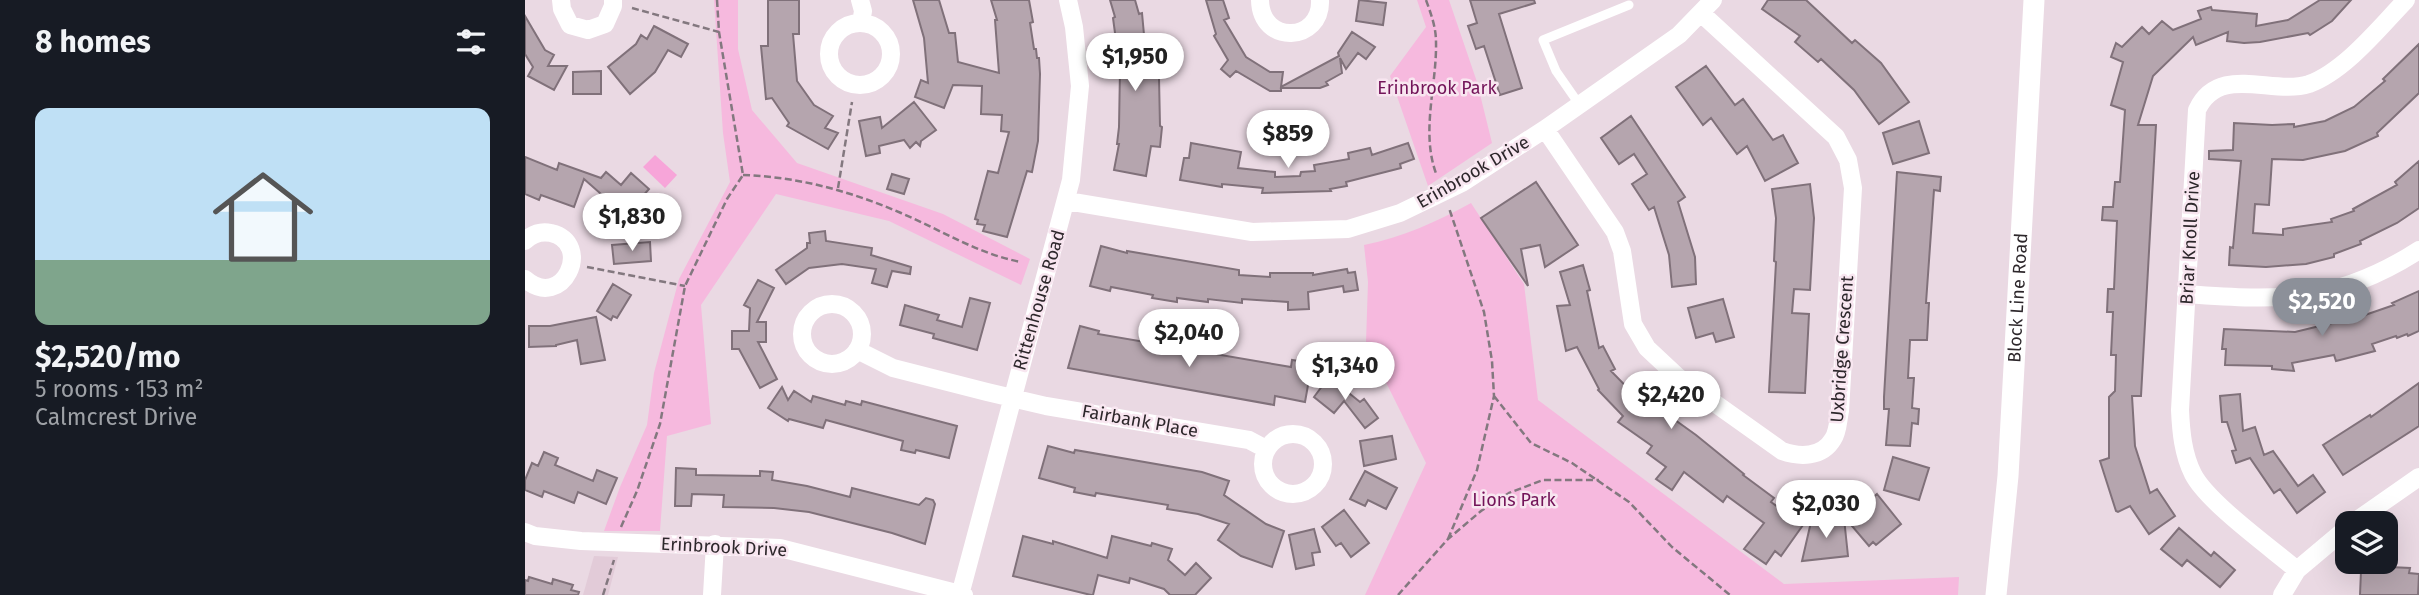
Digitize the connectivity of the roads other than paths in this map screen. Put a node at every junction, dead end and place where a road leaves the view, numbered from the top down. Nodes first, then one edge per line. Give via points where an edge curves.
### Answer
1 (561, 0) edge
2 (613, 0) edge
3 (860, 0) edge
4 (1068, 0) edge
5 (1260, 0) edge
6 (1320, 0) edge
7 (2034, 0) edge
8 (2406, 0) edge
9 (1629, 5) dead end
10 (1708, 7) edge
11 (861, 23) dead end
12 (1579, 104) junction
13 (1545, 129) junction
14 (1067, 201) junction
15 (525, 241) edge
16 (2419, 250) edge
17 (525, 278) edge
18 (2186, 294) junction
19 (857, 349) dead end
20 (1012, 398) junction
21 (1266, 449) dead end
22 (2419, 477) edge
23 (2370, 511) edge
24 (525, 532) edge
25 (2335, 538) edge
26 (715, 544) junction
27 (2297, 570) junction
28 (712, 595) edge
29 (962, 595) edge
30 (1996, 595) edge
31 (2282, 595) edge

1 - 2 street via 570,25 588,30 605,24
3 - 11 street
4 - 14 street, Rittenhouse Road via 1080,86
5 - 6 street via 1261,12 1281,33 1308,28
7 - 30 street, Block Line Road via 2008,476
8 - 18 street, Briar Knoll Drive via 2346,60 2307,85 2231,85 2203,97 2197,110
9 - 12 lane via 1543,40 1556,71
10 - 12 street, Erinbrook Drive via 1679,35
10 - 13 street, Uxbridge Crescent via 1836,137 1848,160 1853,188 1840,411 1834,438 1826,448 1801,457 1782,452 1678,377 1647,348 1633,324 1615,232
12 - 13 street, Erinbrook Drive
13 - 14 street, Erinbrook Drive via 1443,192 1400,213 1348,229 1252,232
14 - 20 street, Rittenhouse Road
15 - 17 street via 537,233 554,234 567,243 572,261 568,275 555,285 539,287
16 - 18 street via 2355,284 2308,296 2258,300
18 - 27 street, Briar Knoll Drive via 2180,410 2186,456 2194,476 2207,493
19 - 20 street, Fairbank Place via 893,368
20 - 21 street, Fairbank Place via 1249,440
20 - 29 street, Rittenhouse Road
22 - 23 street
24 - 26 street, Erinbrook Drive via 580,541
25 - 27 street
26 - 28 street
26 - 29 street, Erinbrook Drive via 780,548
27 - 31 street

